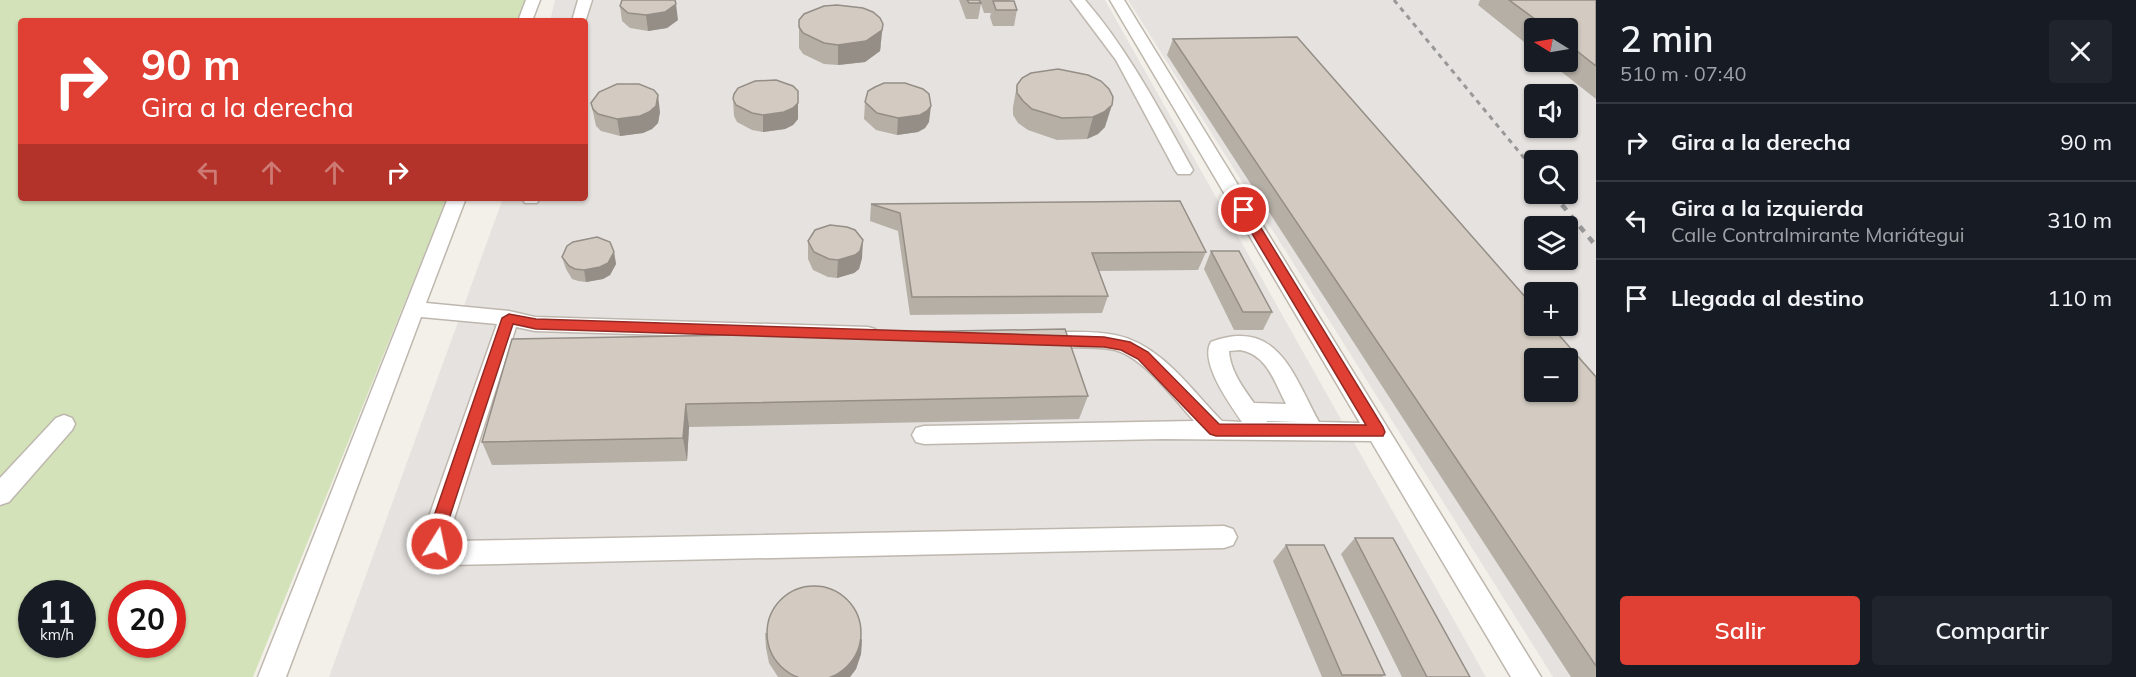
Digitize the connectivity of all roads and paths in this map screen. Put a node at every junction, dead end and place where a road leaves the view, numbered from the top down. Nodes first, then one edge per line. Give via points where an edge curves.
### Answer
1 (533, 0) edge
2 (585, 0) edge
3 (1078, 0) edge
4 (1117, 0) edge
5 (526, 18) edge
6 (580, 18) edge
7 (1184, 170) dead end
8 (456, 201) edge
9 (414, 309) junction
10 (509, 318) junction
11 (890, 334) edge
12 (1021, 339) edge
13 (1254, 421) junction
14 (1307, 422) junction
15 (64, 424) dead end
16 (1216, 430) junction
17 (1377, 432) junction
18 (924, 435) dead end
19 (0, 495) edge
20 (1224, 537) dead end
21 (272, 677) edge
22 (1527, 677) edge

1 - 5 street
2 - 6 street
3 - 7 street via 1120,55
4 - 17 street
8 - 9 street
9 - 10 street
9 - 21 street
10 - 11 street via 536,324
10 - 20 street via 439,525 437,544 449,553
12 - 16 street via 1125,345 1143,356
13 - 14 street
13 - 14 street via 1217,354 1218,347 1227,343 1256,345 1267,350
13 - 16 street
14 - 17 street
15 - 19 street
16 - 18 street
17 - 22 street

